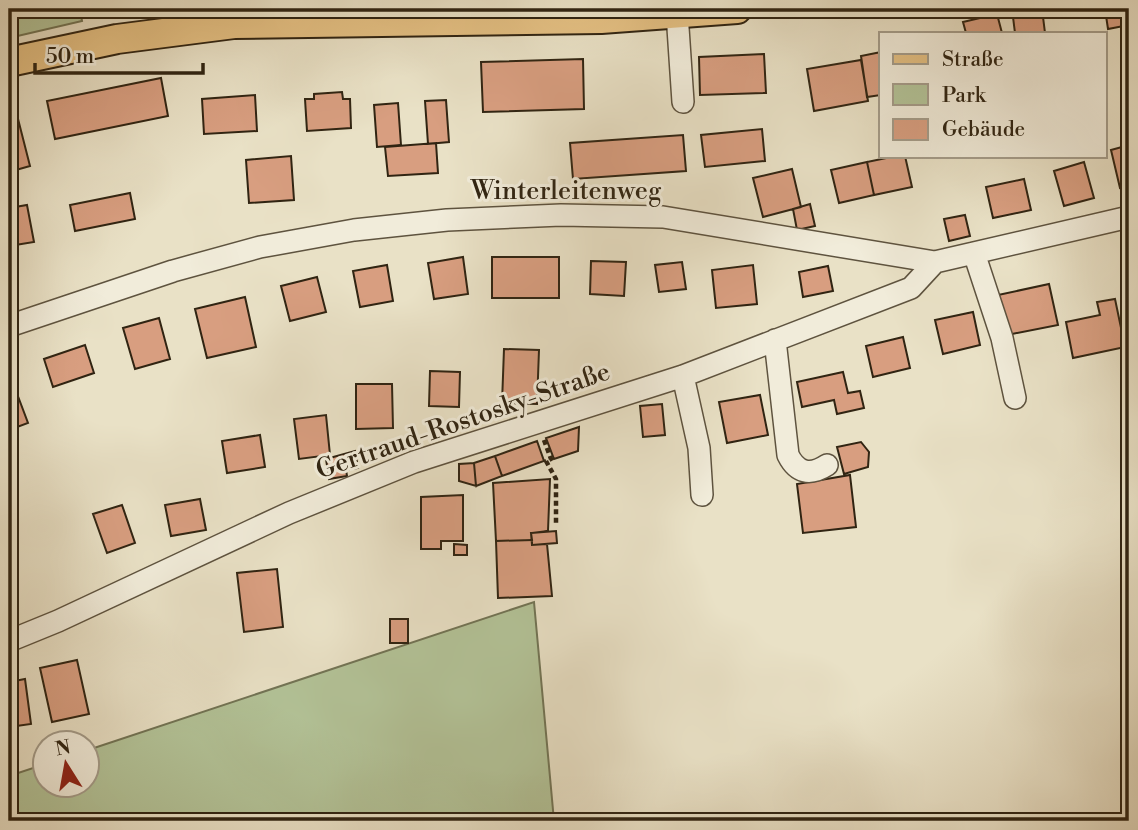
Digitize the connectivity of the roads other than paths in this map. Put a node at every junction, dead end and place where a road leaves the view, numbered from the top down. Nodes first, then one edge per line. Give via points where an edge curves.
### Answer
1 (737, 9) edge
2 (677, 13) junction
3 (9, 62) edge
4 (683, 102) dead end
5 (1129, 217) edge
6 (974, 253) junction
7 (935, 262) junction
8 (9, 326) edge
9 (775, 340) junction
10 (683, 376) junction
11 (1015, 398) dead end
12 (827, 465) dead end
13 (702, 495) dead end
14 (9, 641) edge

1 - 2 main road
2 - 3 main road via 601,19 234,24 117,39
2 - 4 street
5 - 6 street, Winterleitenweg
6 - 7 street, Winterleitenweg
6 - 11 street via 1002,338
7 - 8 street, Winterleitenweg via 663,217 446,220 260,247
7 - 9 street, Gertraud-Rostosky-Straße via 911,288
9 - 10 street, Gertraud-Rostosky-Straße
9 - 12 street via 788,455 804,472
10 - 13 street via 699,448
10 - 14 street, Gertraud-Rostosky-Straße via 414,462 289,513

